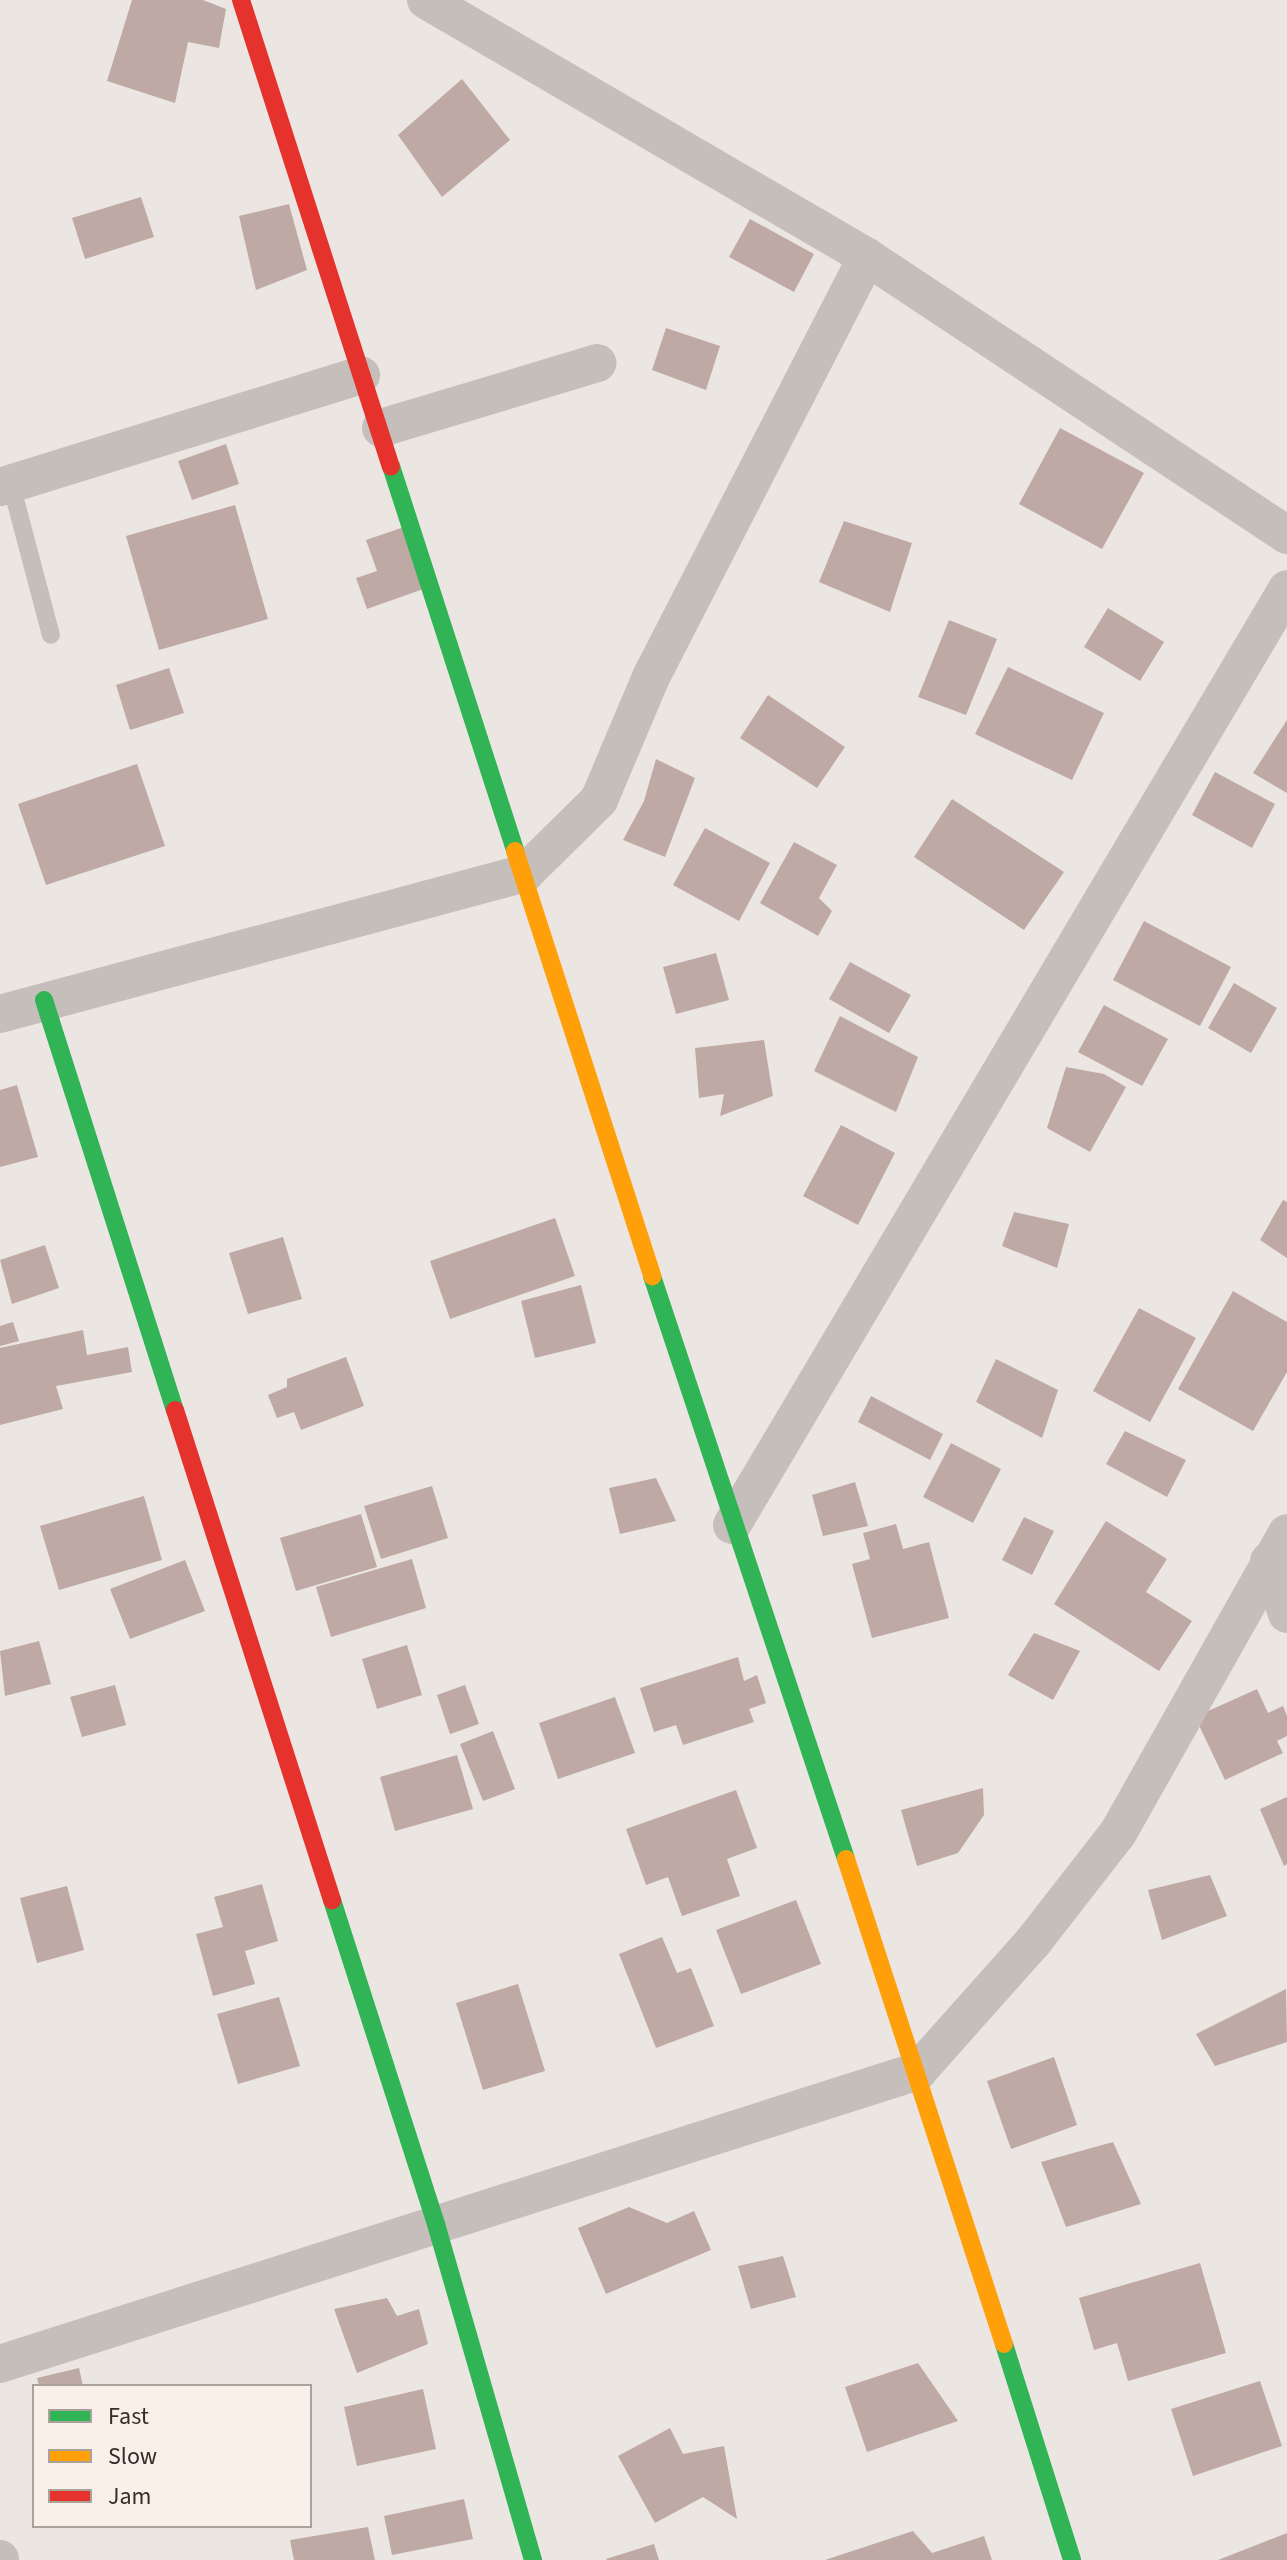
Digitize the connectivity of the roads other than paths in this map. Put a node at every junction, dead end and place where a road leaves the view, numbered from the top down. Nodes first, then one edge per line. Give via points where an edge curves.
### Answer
1 (241, 0) edge
2 (426, 0) edge
3 (867, 257) junction
4 (597, 363) dead end
5 (361, 375) junction
6 (381, 428) junction
7 (6, 486) edge
8 (1287, 535) edge
9 (1287, 589) edge
10 (51, 635) dead end
11 (525, 873) junction
12 (44, 1000) junction
13 (0, 1014) edge
14 (732, 1525) junction
15 (1278, 1547) edge
16 (1287, 1614) edge
17 (918, 2071) junction
18 (436, 2224) junction
19 (0, 2364) edge
20 (533, 2560) edge
21 (1072, 2560) edge

1 - 5 street
2 - 3 street
3 - 8 street
3 - 11 street via 651,677 599,800
4 - 6 street
5 - 6 street
5 - 7 street
6 - 11 street
7 - 10 lane
9 - 14 street
11 - 12 street
11 - 14 street
12 - 13 street
12 - 18 street
14 - 17 street
15 - 16 street
15 - 17 street via 1118,1833 1033,1942
17 - 18 street
17 - 21 street
18 - 19 street
18 - 20 street

